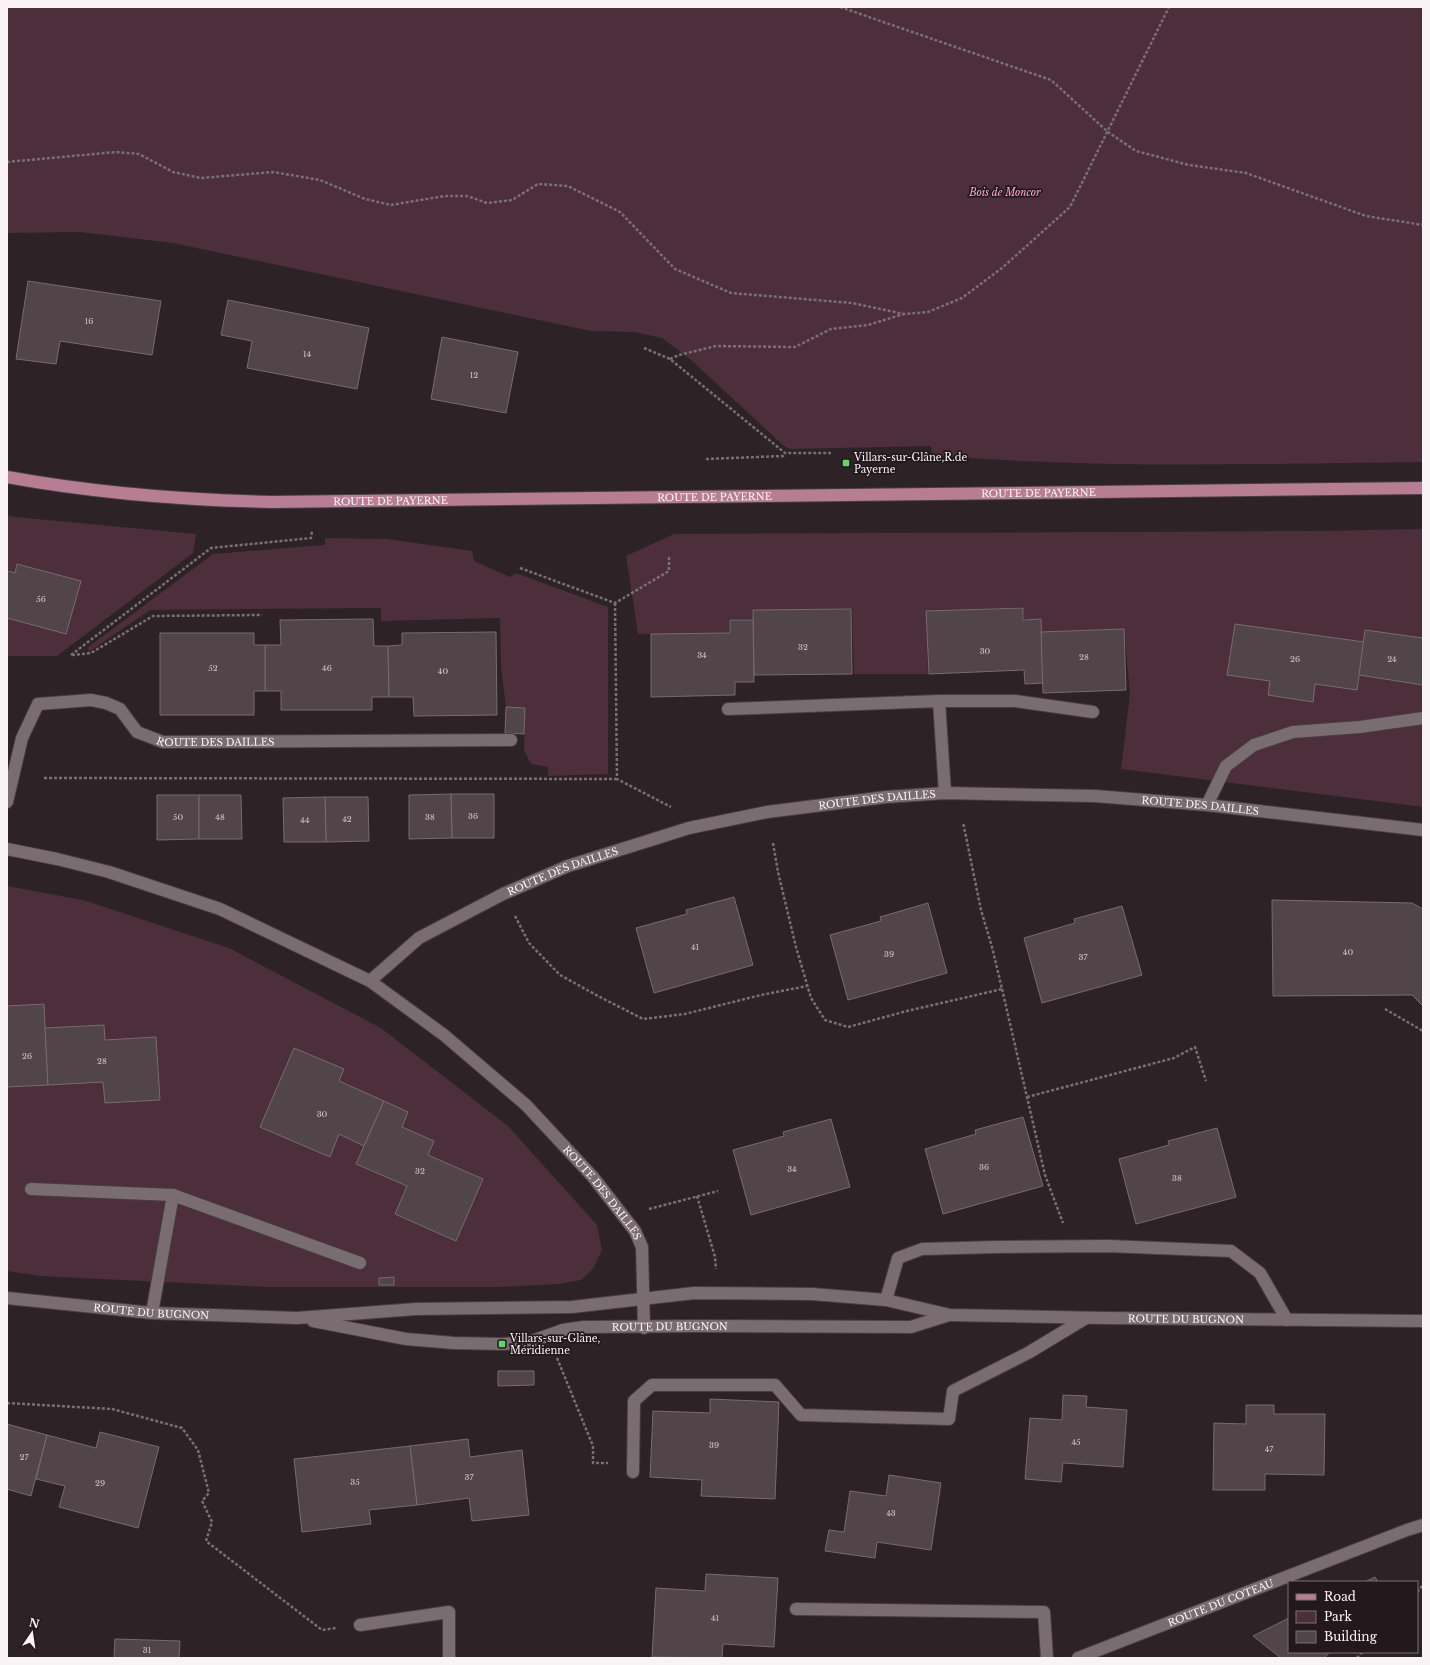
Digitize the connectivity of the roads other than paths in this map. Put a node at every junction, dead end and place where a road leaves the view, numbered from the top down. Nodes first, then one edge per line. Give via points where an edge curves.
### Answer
1 (7, 477) edge
2 (1423, 488) edge
3 (939, 701) junction
4 (728, 709) dead end
5 (1093, 712) dead end
6 (1423, 718) edge
7 (511, 740) dead end
8 (945, 793) junction
9 (7, 802) edge
10 (1208, 805) junction
11 (1423, 830) edge
12 (7, 849) edge
13 (370, 981) junction
14 (31, 1189) dead end
15 (173, 1195) junction
16 (360, 1263) dead end
17 (7, 1298) edge
18 (644, 1299) junction
19 (886, 1300) junction
20 (152, 1313) junction
21 (950, 1315) junction
22 (296, 1318) junction
23 (1086, 1318) junction
24 (1287, 1320) junction
25 (1423, 1321) edge
26 (644, 1328) junction
27 (633, 1468) road end
28 (1423, 1517) edge
29 (1423, 1525) edge
30 (1407, 1530) junction
31 (796, 1609) dead end
32 (360, 1625) road end
33 (449, 1658) edge
34 (1047, 1658) edge
35 (1078, 1658) edge

1 - 2 main road, ROUTE DE PAYERNE via 112,493 271,502
3 - 4 street
3 - 5 street via 1015,701
3 - 8 street
6 - 10 street via 1360,727 1293,732 1254,745 1226,766
7 - 9 street, ROUTE DES DAILLES via 164,742 137,732 120,710 106,703 91,700 38,704 22,738
8 - 10 street, ROUTE DES DAILLES via 1095,796
8 - 13 street, ROUTE DES DAILLES via 886,797 767,812 689,828 568,866 503,894 419,938
10 - 11 street, ROUTE DES DAILLES
12 - 13 street, ROUTE DES DAILLES via 108,872 220,909
13 - 18 street, ROUTE DES DAILLES via 444,1035 526,1105 593,1177 635,1231 642,1247
14 - 15 street
15 - 16 street
15 - 20 street
17 - 20 street, ROUTE DU BUGNON
18 - 19 street, ROUTE DU BUGNON via 694,1293 723,1293 812,1294
18 - 22 street, ROUTE DU BUGNON via 572,1307 416,1309
18 - 26 street, ROUTE DES DAILLES
19 - 21 street, ROUTE DU BUGNON
19 - 24 street via 898,1258 922,1249 1072,1246 1231,1251 1260,1273
20 - 22 street, ROUTE DU BUGNON
21 - 23 street, ROUTE DU BUGNON
21 - 26 street, ROUTE DU BUGNON via 911,1327
22 - 26 street, ROUTE DU BUGNON via 406,1339 454,1343 529,1342 563,1330 584,1327
23 - 24 street, ROUTE DU BUGNON
23 - 27 street via 1028,1353 953,1391 949,1419 801,1415 775,1385 652,1385 634,1402
24 - 25 street, ROUTE DU BUGNON
28 - 30 street, ROUTE DU COTEAU
29 - 30 street, ROUTE DU COTEAU
30 - 35 street, ROUTE DU COTEAU
31 - 34 street via 1044,1612
32 - 33 street via 448,1612

